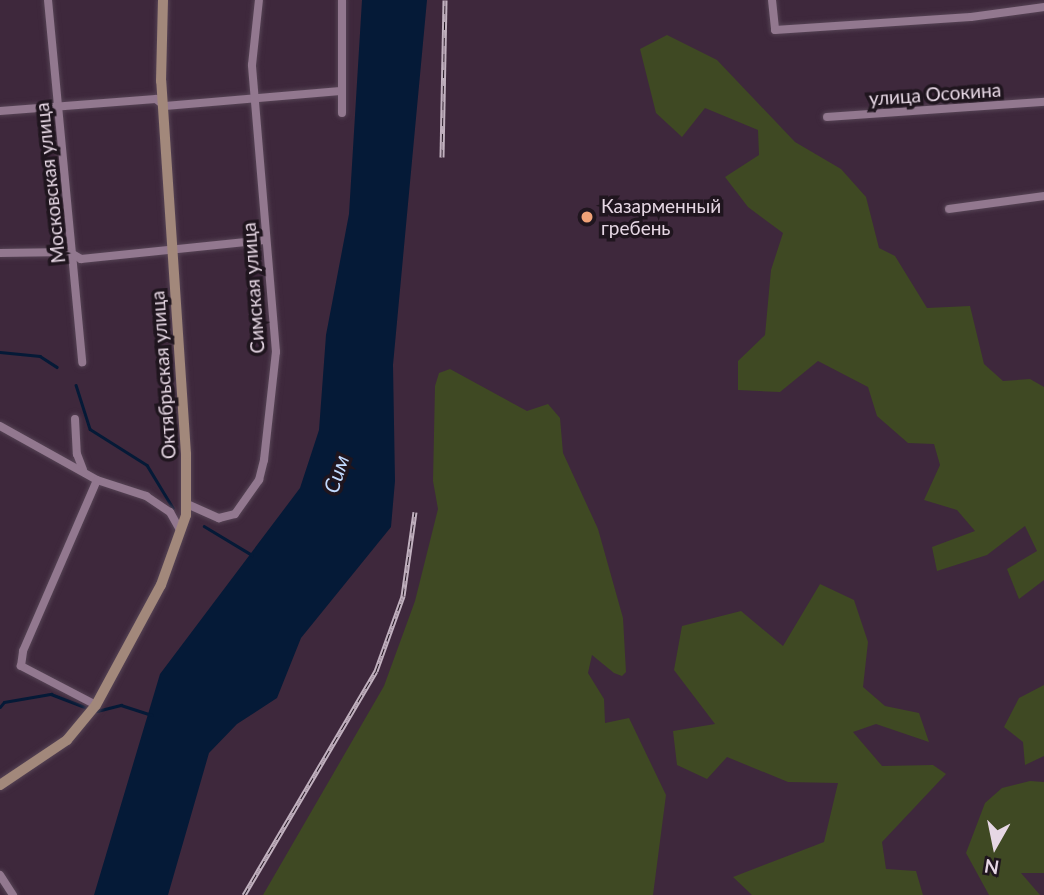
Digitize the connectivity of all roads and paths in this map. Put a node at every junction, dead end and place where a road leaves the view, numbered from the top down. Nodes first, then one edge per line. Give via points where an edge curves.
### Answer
1 (48, 0) edge
2 (163, 0) edge
3 (260, 0) edge
4 (342, 0) edge
5 (772, 0) edge
6 (1044, 7) edge
7 (340, 90) junction
8 (256, 97) junction
9 (162, 102) junction
10 (1044, 102) edge
11 (58, 104) junction
12 (0, 111) edge
13 (342, 113) dead end
14 (827, 117) dead end
15 (1044, 196) edge
16 (950, 209) dead end
17 (265, 240) junction
18 (173, 249) junction
19 (69, 252) junction
20 (0, 253) edge
21 (82, 362) dead end
22 (75, 419) dead end
23 (0, 426) edge
24 (83, 470) junction
25 (97, 480) junction
26 (187, 505) junction
27 (180, 530) junction
28 (96, 705) junction
29 (0, 785) edge
30 (0, 875) edge
31 (13, 895) edge

1 - 11 street, Московская улица
2 - 9 main road, Октябрьская улица
3 - 8 street, Симская улица via 252,37
4 - 7 street
5 - 6 street via 775,30 971,17
7 - 8 street
7 - 13 street
8 - 9 street via 165,106
8 - 17 street, Симская улица
9 - 11 street
9 - 18 main road, Октябрьская улица
10 - 14 street, улица Осокина
11 - 12 street
11 - 19 street, Московская улица
15 - 16 street
17 - 18 street
17 - 26 street, Симская улица via 276,352 258,480 235,514 226,518
18 - 19 street via 82,260
18 - 26 main road, Октябрьская улица
19 - 20 street
19 - 21 street, Московская улица via 77,276
22 - 24 street via 76,454
23 - 24 street
24 - 25 street
25 - 27 street via 146,496 170,512
25 - 28 street via 23,651 21,666
26 - 27 main road, Октябрьская улица
27 - 28 main road, Октябрьская улица via 161,585
28 - 29 main road, Октябрьская улица via 83,723 28,770
30 - 31 street

